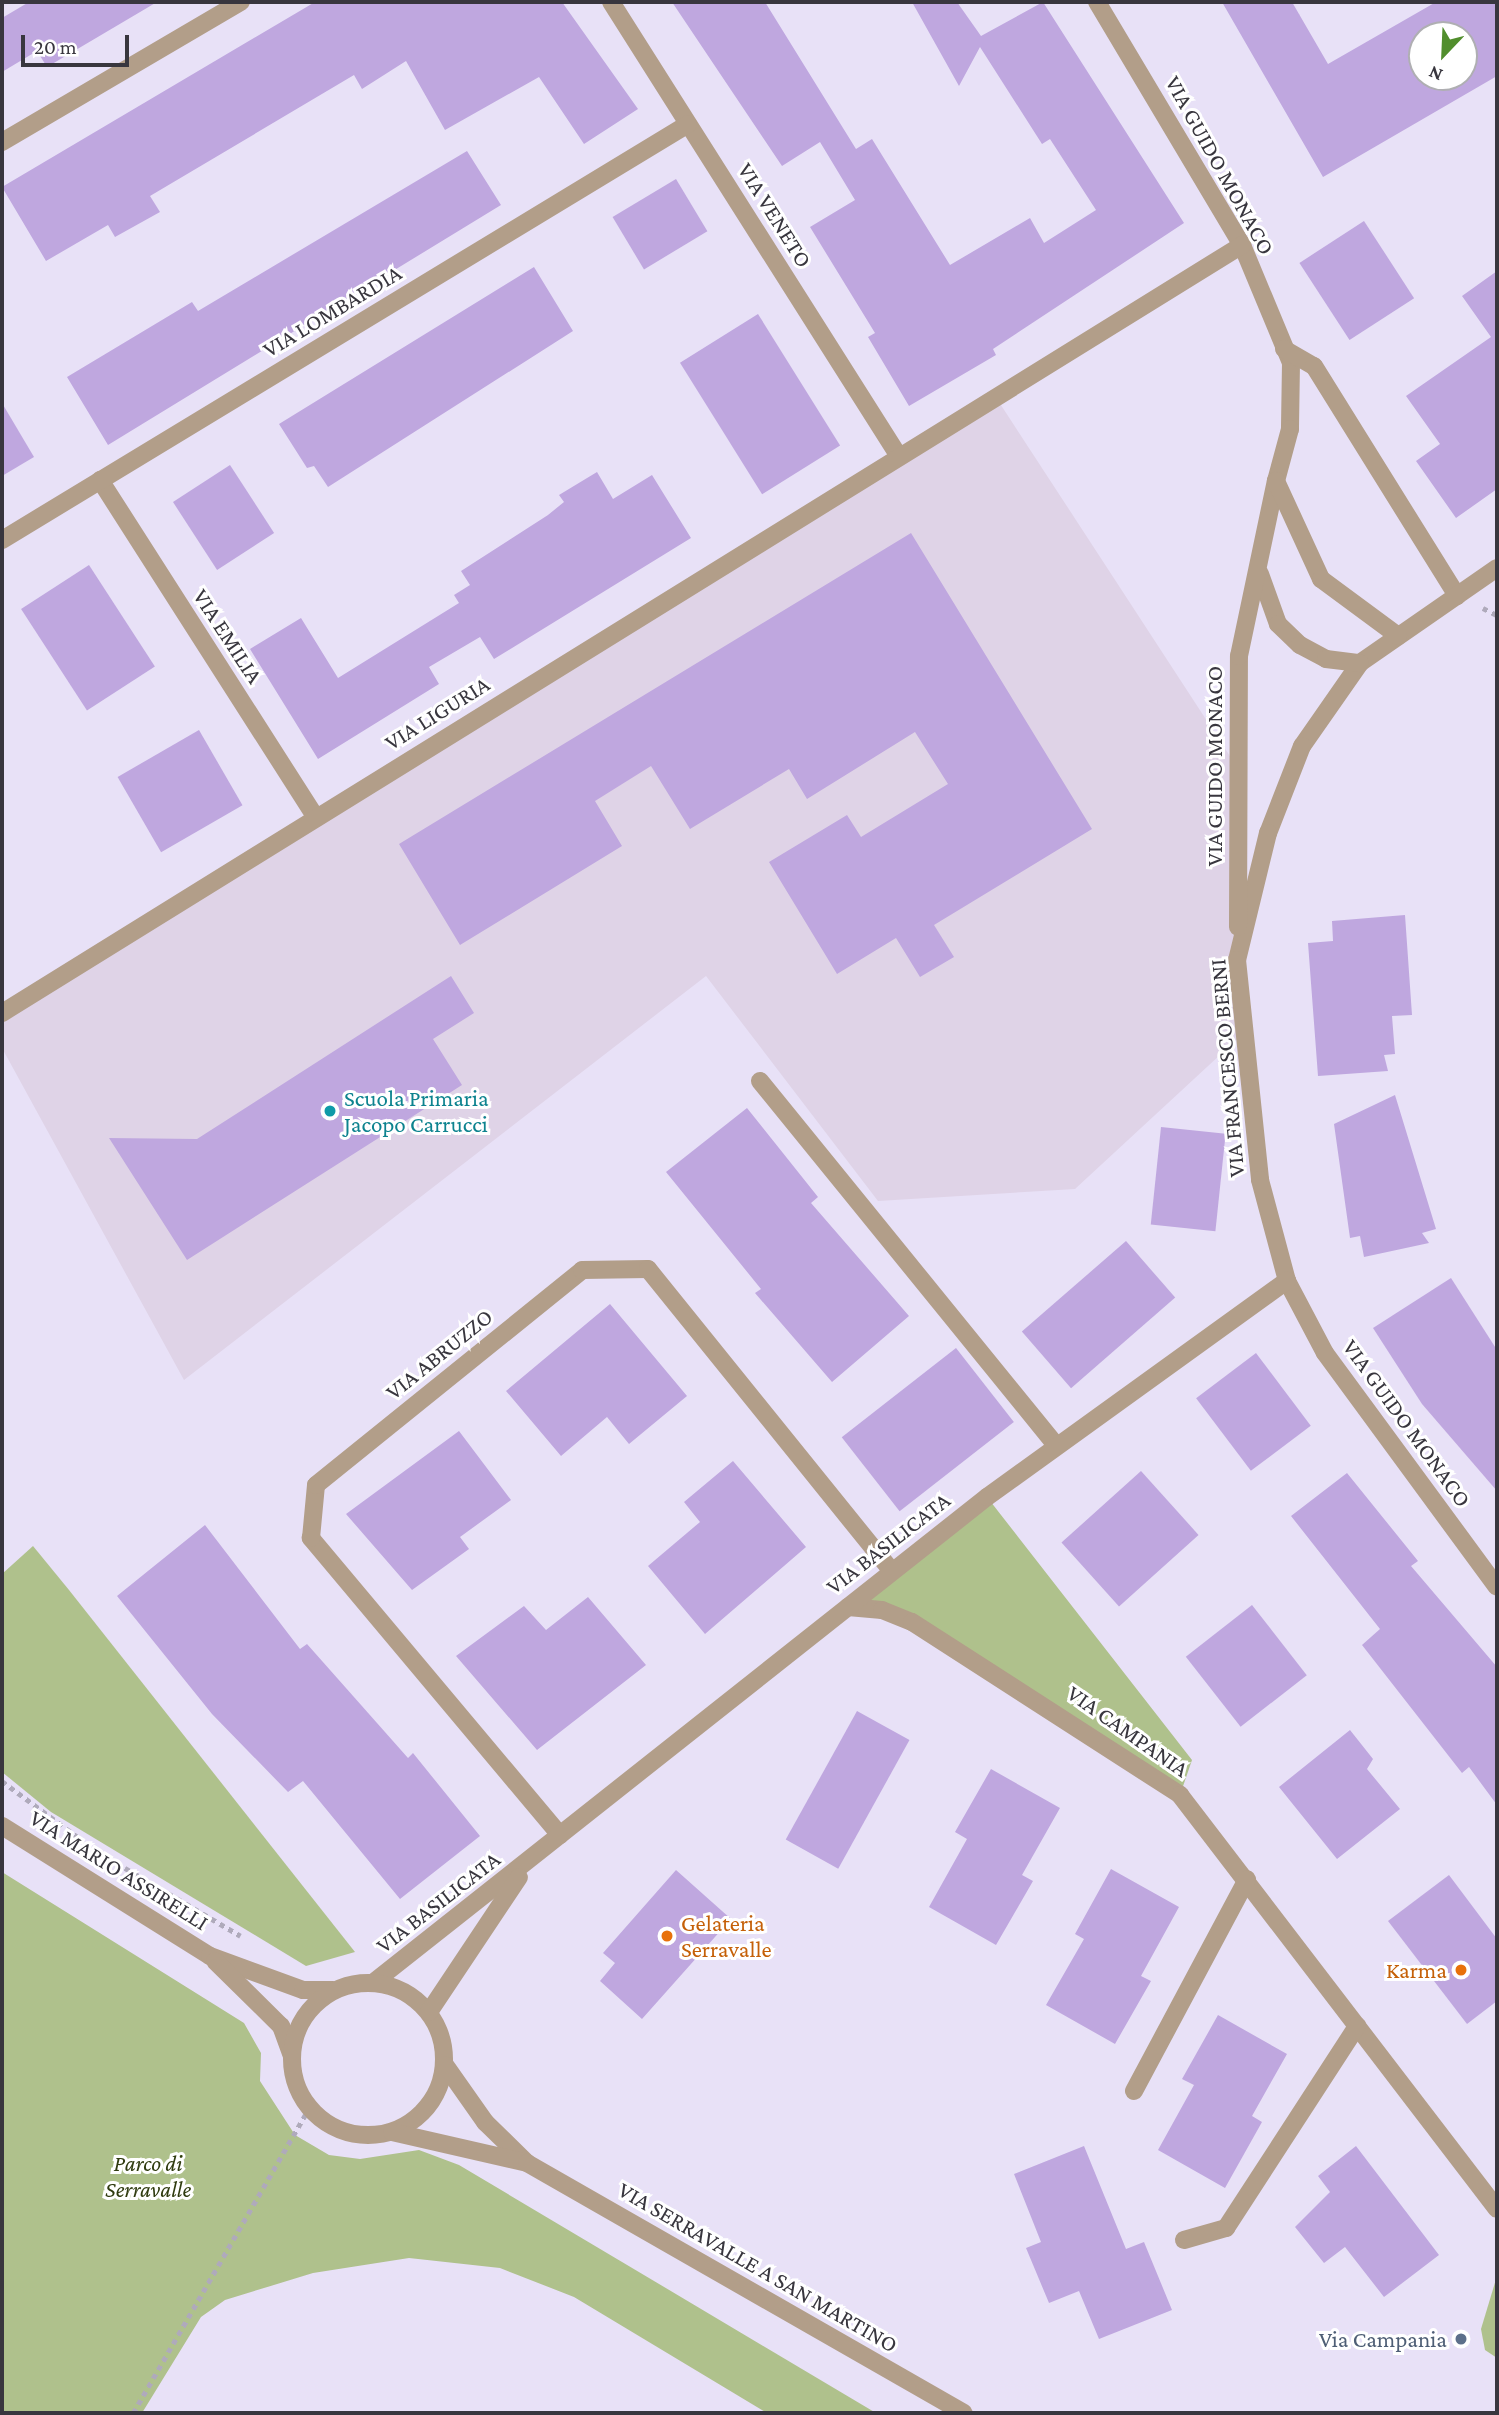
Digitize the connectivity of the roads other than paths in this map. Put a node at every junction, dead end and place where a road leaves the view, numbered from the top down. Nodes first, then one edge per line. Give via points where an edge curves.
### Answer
1 (241, 2) edge
2 (611, 2) edge
3 (1097, 2) edge
4 (688, 124) junction
5 (2, 142) edge
6 (1241, 245) junction
7 (1284, 349) junction
8 (898, 455) junction
9 (100, 480) junction
10 (1276, 481) junction
11 (2, 540) edge
12 (1497, 568) edge
13 (1260, 575) junction
14 (1457, 596) junction
15 (1398, 636) junction
16 (1360, 663) junction
17 (316, 818) junction
18 (1237, 960) junction
19 (2, 1013) edge
20 (760, 1081) dead end
21 (1287, 1281) junction
22 (1056, 1445) junction
23 (892, 1571) junction
24 (1497, 1587) edge
25 (848, 1607) junction
26 (2, 1826) edge
27 (560, 1835) junction
28 (532, 1859) junction
29 (1247, 1879) junction
30 (210, 1956) junction
31 (374, 1982) junction
32 (333, 1990) junction
33 (429, 2012) junction
34 (1357, 2026) junction
35 (291, 2054) junction
36 (445, 2064) junction
37 (1134, 2091) dead end
38 (392, 2132) junction
39 (527, 2163) junction
40 (1497, 2209) edge
41 (1184, 2240) dead end
42 (964, 2413) edge

1 - 5 street
2 - 4 street, VIA VENETO
3 - 6 street, VIA GUIDO MONACO
4 - 8 street, VIA VENETO
4 - 9 street, VIA LOMBARDIA
6 - 7 street, VIA GUIDO MONACO
6 - 8 street, VIA LIGURIA
7 - 10 street, VIA GUIDO MONACO via 1293,399
7 - 14 street via 1314,366
8 - 17 street, VIA LIGURIA
9 - 11 street, VIA LOMBARDIA
9 - 17 street, VIA EMILIA
10 - 13 street, VIA GUIDO MONACO
10 - 15 street via 1321,579
12 - 14 street, VIA FRANCESCO BERNI
13 - 16 street, VIA GUIDO MONACO via 1278,624 1300,645 1326,659
13 - 18 street, VIA GUIDO MONACO via 1239,656
14 - 15 street, VIA FRANCESCO BERNI
15 - 16 street, VIA FRANCESCO BERNI
16 - 18 street, VIA FRANCESCO BERNI via 1302,746 1268,833
17 - 19 street, VIA LIGURIA
18 - 21 street, VIA FRANCESCO BERNI via 1260,1180
20 - 22 street
21 - 22 street, VIA BASILICATA
21 - 24 street, VIA GUIDO MONACO via 1325,1353
22 - 23 street, VIA BASILICATA
23 - 25 street, VIA BASILICATA
23 - 27 street, VIA ABRUZZO via 648,1269 582,1270 316,1485 311,1538
25 - 27 street, VIA BASILICATA
25 - 29 street, VIA CAMPANIA via 882,1610 912,1622 1054,1709 1180,1795
26 - 30 street, VIA MARIO ASSIRELLI
27 - 28 street, VIA BASILICATA
28 - 31 street, VIA BASILICATA
28 - 33 street, VIA BASILICATA
29 - 34 street, VIA CAMPANIA
29 - 37 street
30 - 32 street via 303,1990
30 - 35 street via 281,2026
31 - 32 street
31 - 33 street via 414,1997
32 - 35 street via 304,2017
33 - 36 street
34 - 40 street, VIA CAMPANIA
34 - 41 street via 1226,2228
35 - 38 street via 309,2108 345,2132
36 - 38 street via 429,2106
36 - 39 street via 485,2122
38 - 39 street
39 - 42 street, VIA SERRAVALLE A SAN MARTINO

